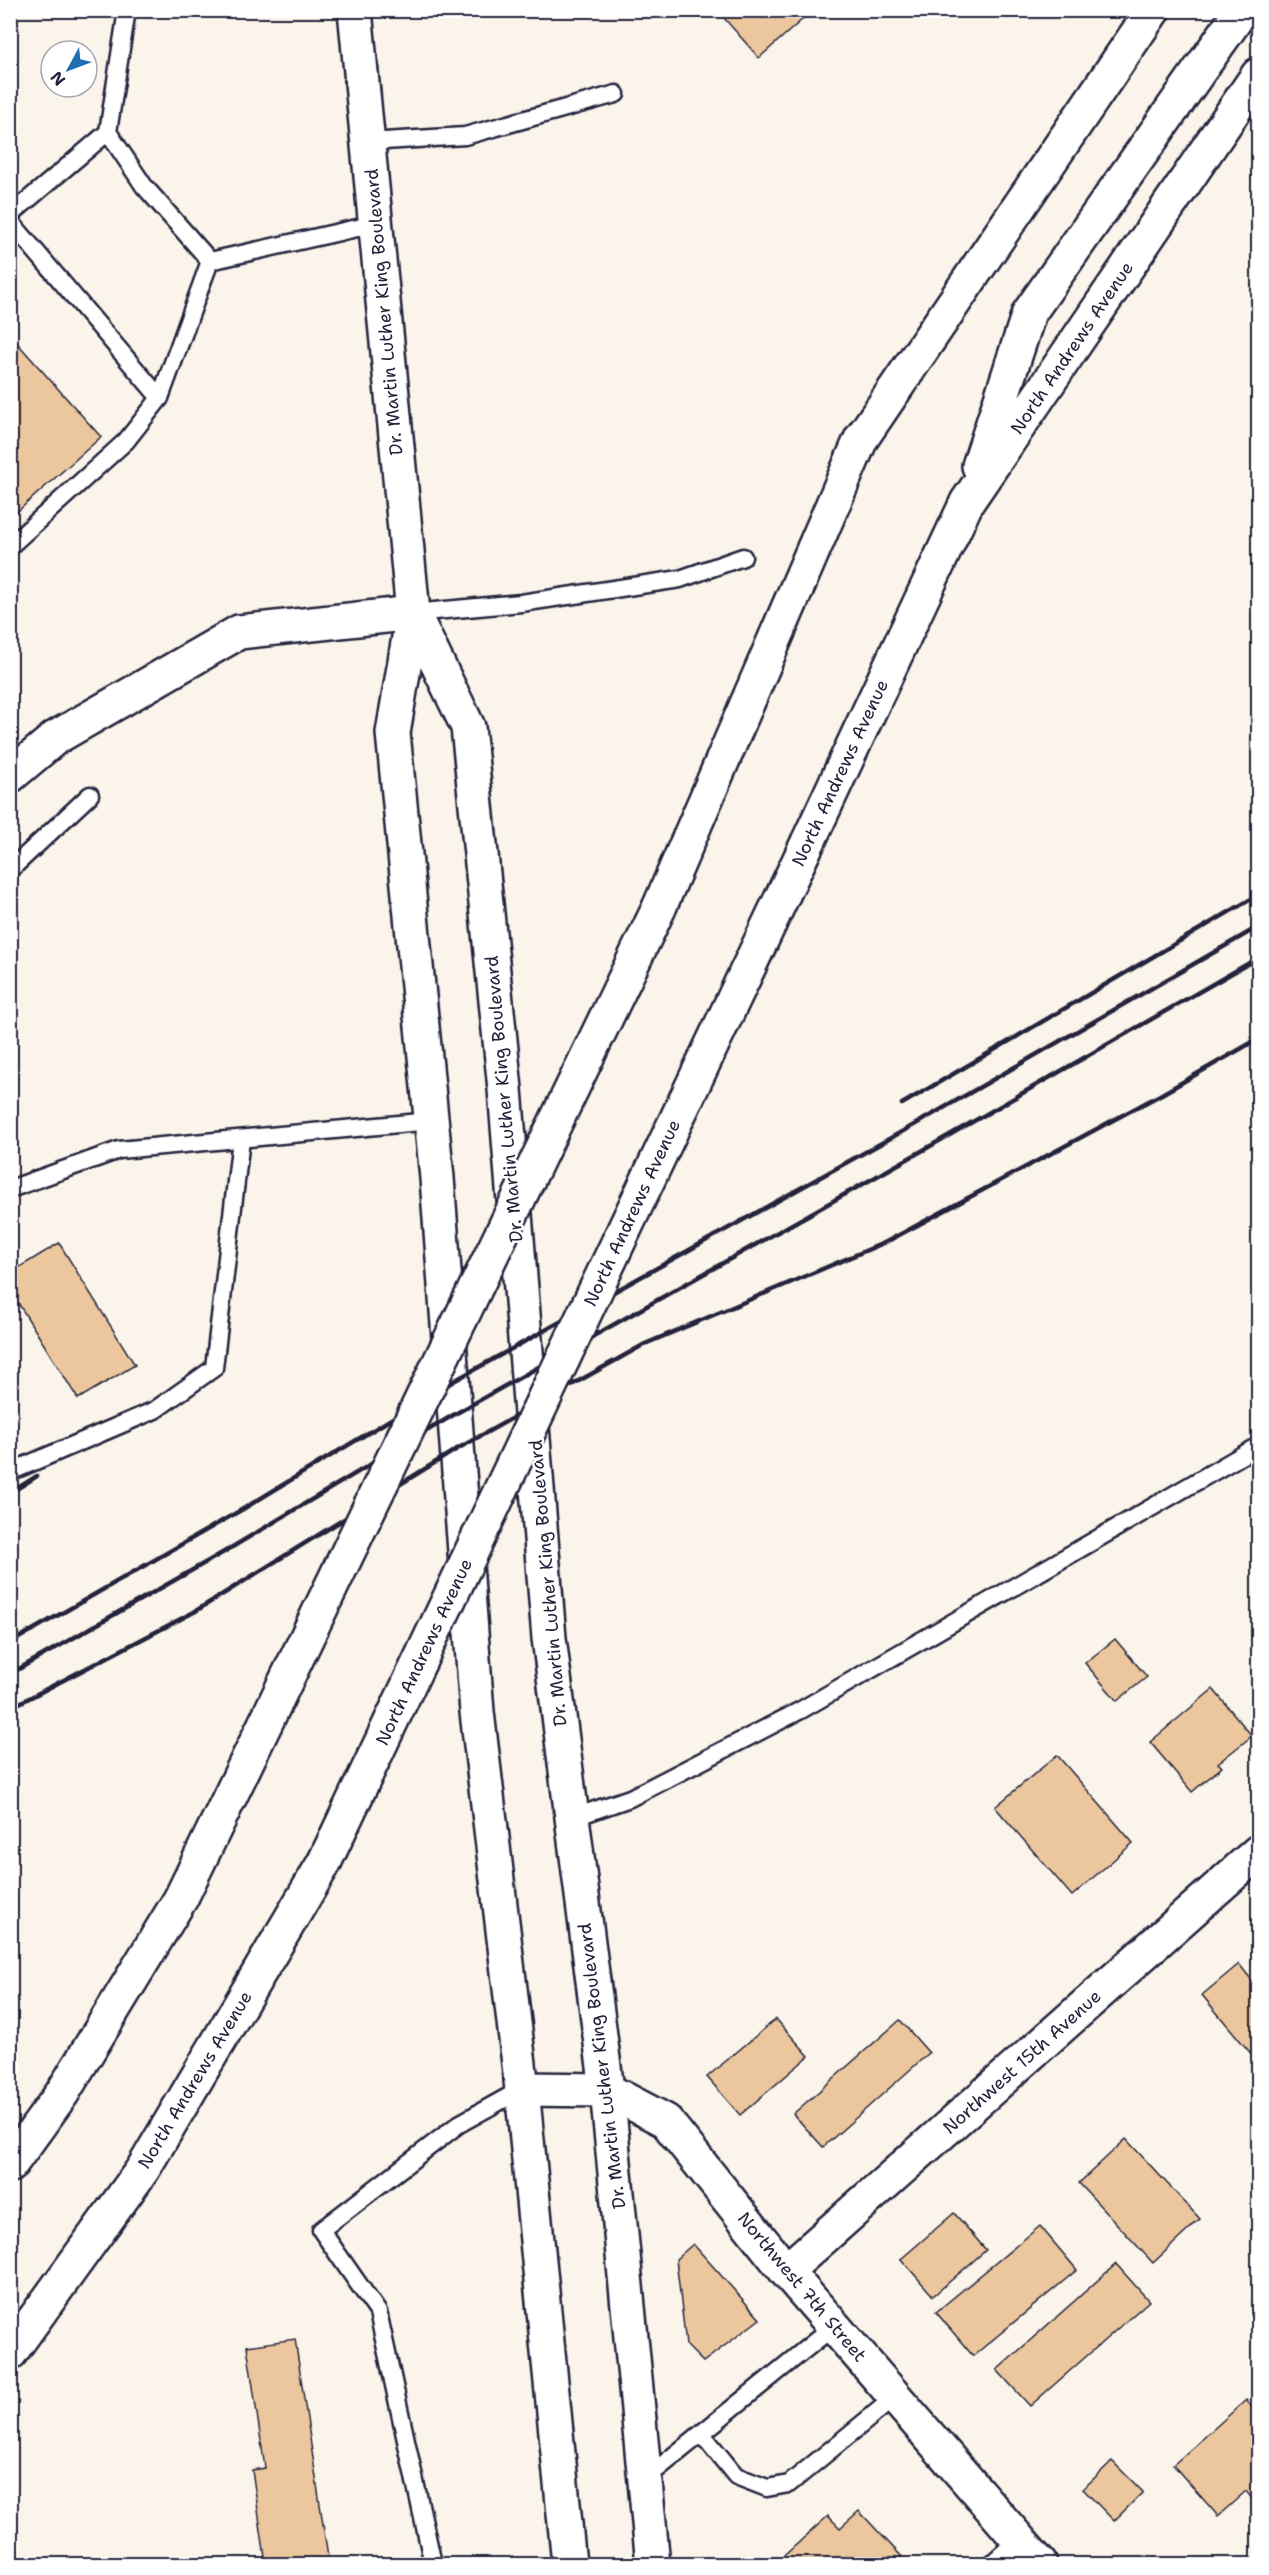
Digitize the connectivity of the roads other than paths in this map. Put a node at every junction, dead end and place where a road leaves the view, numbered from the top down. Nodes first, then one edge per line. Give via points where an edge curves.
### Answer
1 (128, 10) edge
2 (355, 10) edge
3 (1153, 10) edge
4 (1242, 10) edge
5 (1258, 75) edge
6 (616, 94) dead end
7 (108, 132) junction
8 (368, 142) junction
9 (10, 215) edge
10 (10, 221) edge
11 (375, 224) junction
12 (210, 261) junction
13 (160, 398) junction
14 (967, 502) junction
15 (10, 546) edge
16 (743, 557) dead end
17 (413, 613) junction
18 (10, 776) edge
19 (90, 795) dead end
20 (10, 870) edge
21 (431, 1121) junction
22 (241, 1139) junction
23 (10, 1189) edge
24 (1258, 1446) edge
25 (10, 1472) edge
26 (572, 1818) junction
27 (1258, 1852) edge
28 (522, 2089) junction
29 (607, 2091) junction
30 (10, 2165) edge
31 (786, 2271) junction
32 (834, 2326) junction
33 (10, 2353) edge
34 (895, 2397) junction
35 (702, 2434) junction
36 (645, 2479) junction
37 (1019, 2540) junction
38 (433, 2565) edge
39 (569, 2565) edge
40 (653, 2565) edge
41 (992, 2565) edge
42 (1040, 2565) edge

1 - 7 lane
2 - 8 main road, Dr. Martin Luther King Boulevard
3 - 30 main road, bridge via 861,439 659,908 181,1898 63,2092
4 - 14 main road via 1029,313
5 - 14 main road, North Andrews Avenue
6 - 8 lane via 465,136
7 - 9 lane
7 - 12 lane via 144,186
8 - 11 main road, Dr. Martin Luther King Boulevard
10 - 13 lane
11 - 12 lane
11 - 17 main road, Dr. Martin Luther King Boulevard
12 - 13 lane
13 - 15 lane via 126,441
14 - 33 main road, North Andrews Avenue, bridge via 324,1863 143,2169
16 - 17 lane via 680,579 521,603
17 - 18 main road via 239,632 55,738
17 - 21 main road, Dr. Martin Luther King Boulevard via 393,733
17 - 26 main road, Dr. Martin Luther King Boulevard via 468,726 505,1089 549,1638
19 - 20 lane
21 - 22 lane
21 - 28 main road, Dr. Martin Luther King Boulevard via 477,1712
22 - 23 lane via 119,1150
22 - 25 lane via 214,1368 155,1410
24 - 26 lane via 801,1710 630,1798
26 - 29 main road, Dr. Martin Luther King Boulevard
27 - 31 main road, Northwest 15th Avenue
28 - 29 main road, Northwest 7th Street
28 - 38 lane via 459,2124 321,2230 378,2312
28 - 39 main road, Dr. Martin Luther King Boulevard
29 - 31 main road, Northwest 7th Street via 666,2121
29 - 36 main road, Dr. Martin Luther King Boulevard
31 - 32 main road, Northwest 7th Street
32 - 34 main road, Northwest 7th Street
32 - 35 lane
34 - 35 lane via 789,2484 767,2488 736,2476
34 - 37 main road, Northwest 7th Street
35 - 36 lane
36 - 40 main road, Dr. Martin Luther King Boulevard
37 - 41 lane
37 - 42 main road, Northwest 7th Street

